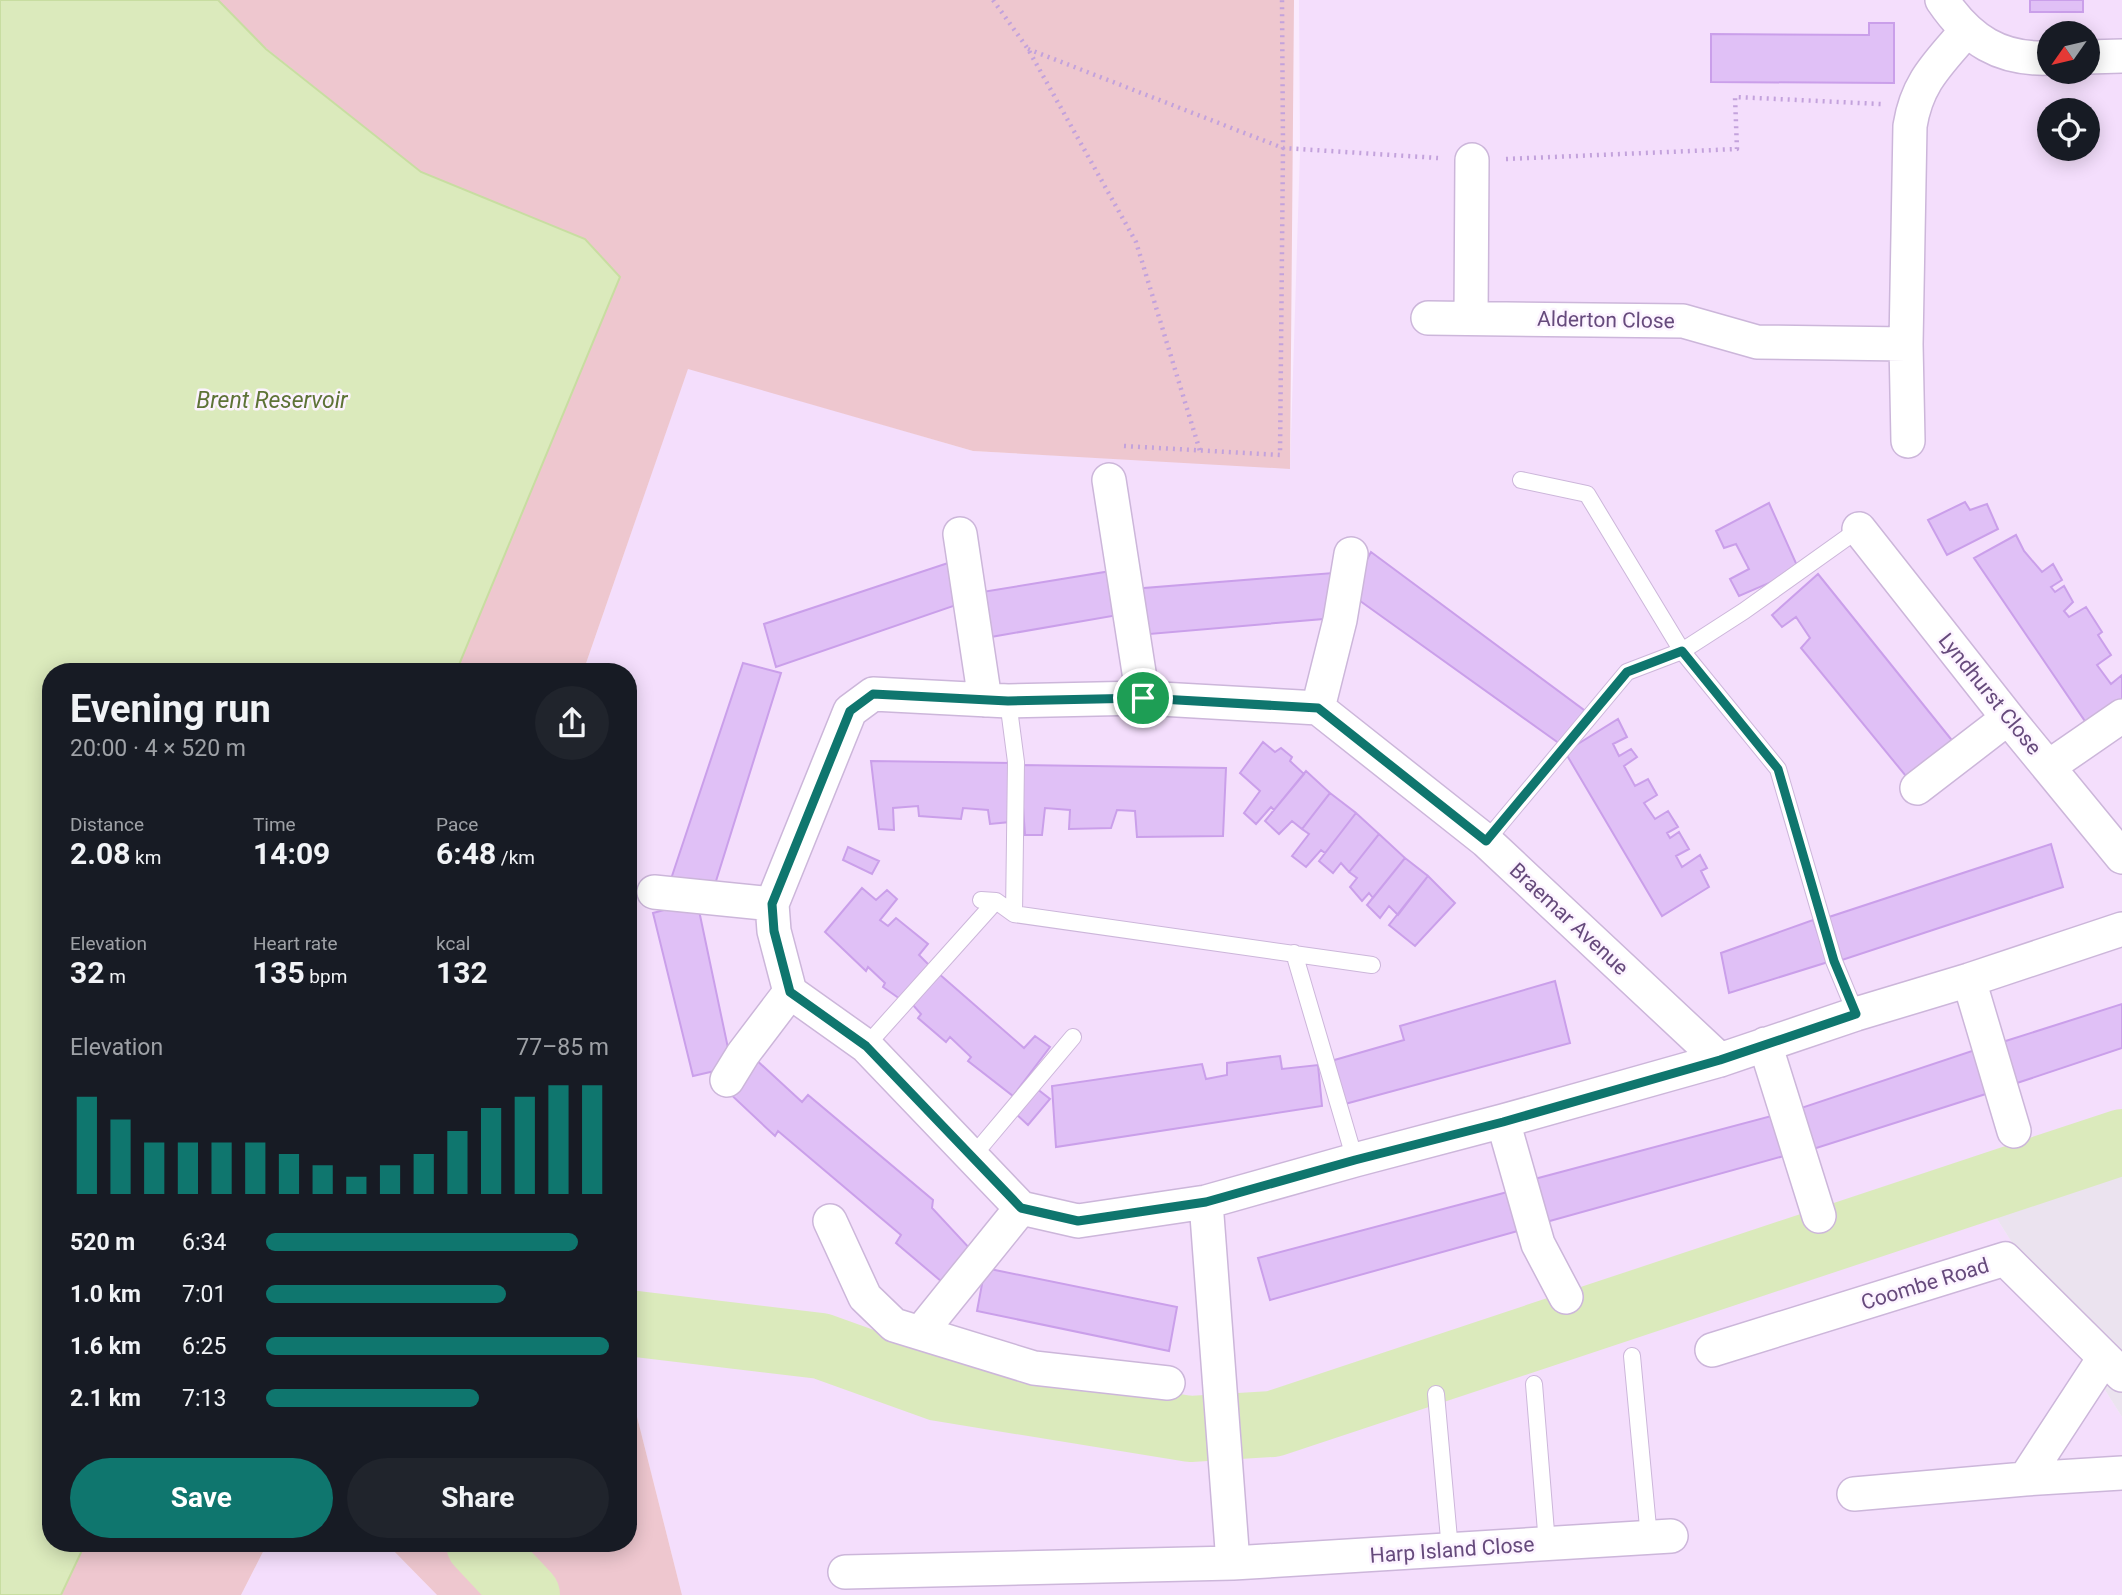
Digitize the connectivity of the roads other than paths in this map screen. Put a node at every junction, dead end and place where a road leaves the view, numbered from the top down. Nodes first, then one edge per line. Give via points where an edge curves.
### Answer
1 (1941, 0) edge
2 (1966, 31) junction
3 (2122, 55) edge
4 (2100, 56) edge
5 (2037, 59) edge
6 (1472, 160) road end
7 (1428, 318) dead end
8 (1471, 318) junction
9 (1906, 344) junction
10 (1908, 441) dead end
11 (1109, 480) road end
12 (1521, 480) dead end
13 (1859, 529) joint
14 (960, 534) dead end
15 (1351, 554) dead end
16 (1682, 651) junction
17 (1143, 698) junction
18 (997, 700) junction
19 (1318, 708) junction
20 (2122, 716) edge
21 (2008, 718) junction
22 (2048, 767) junction
23 (1917, 788) dead end
24 (1486, 841) junction
25 (2122, 857) edge
26 (654, 892) dead end
27 (772, 904) junction
28 (1014, 914) junction
29 (2122, 929) edge
30 (1294, 953) junction
31 (1372, 965) dead end
32 (1969, 980) junction
33 (790, 992) junction
34 (1856, 1014) junction
35 (1073, 1037) dead end
36 (1765, 1044) junction
37 (866, 1046) junction
38 (1720, 1060) junction
39 (727, 1080) dead end
40 (1503, 1122) junction
41 (2014, 1130) dead end
42 (972, 1157) junction
43 (1355, 1160) junction
44 (1206, 1202) junction
45 (1021, 1208) junction
46 (1819, 1216) dead end
47 (830, 1221) dead end
48 (1566, 1297) dead end
49 (920, 1333) junction
50 (1712, 1350) dead end
51 (1632, 1356) dead end
52 (2113, 1366) edge
53 (1168, 1383) dead end
54 (1534, 1384) dead end
55 (1436, 1394) dead end
56 (2122, 1473) edge
57 (2025, 1479) junction
58 (1854, 1494) dead end
59 (1660, 1537) joint
60 (1546, 1544) junction
61 (1450, 1550) junction
62 (1233, 1563) junction
63 (845, 1572) dead end

1 - 2 street
2 - 5 street via 1999,51
2 - 9 street via 1932,72 1913,106
3 - 4 street
6 - 8 street
7 - 8 street, Alderton Close
8 - 9 street, Alderton Close via 1683,321 1758,342
9 - 10 street
11 - 17 street
12 - 16 lane via 1587,494
13 - 16 lane
13 - 21 street, Lyndhurst Close
14 - 18 street
15 - 19 street
16 - 24 lane via 1627,672
16 - 34 lane via 1778,769 1834,961
17 - 18 street
17 - 19 street
18 - 27 street via 873,694 850,711
18 - 28 lane via 1016,762
19 - 24 street, Braemar Avenue
20 - 22 street
21 - 22 street, Lyndhurst Close
21 - 23 street
22 - 25 street, Lyndhurst Close
24 - 38 street, Braemar Avenue
26 - 27 street
27 - 33 street
28 - 30 lane
28 - 37 lane via 988,900
29 - 32 street
30 - 31 lane
30 - 43 lane
32 - 34 street
32 - 41 street
33 - 37 street
33 - 39 street
34 - 36 street
35 - 42 lane
36 - 38 street
36 - 46 street
37 - 42 street
38 - 40 street
40 - 43 street
40 - 48 street via 1538,1244
42 - 45 street
43 - 44 street
44 - 45 street via 1078,1221
44 - 62 street
45 - 49 street
47 - 49 street via 865,1297 894,1325
49 - 53 street via 1034,1368
50 - 52 street, Coombe Road via 2005,1259
51 - 59 lane
52 - 57 street, Coombe Road
54 - 60 lane
55 - 61 lane
56 - 57 street
57 - 58 street
59 - 60 street, Harp Island Close
60 - 61 street, Harp Island Close
61 - 62 street, Harp Island Close
62 - 63 street, Harp Island Close

